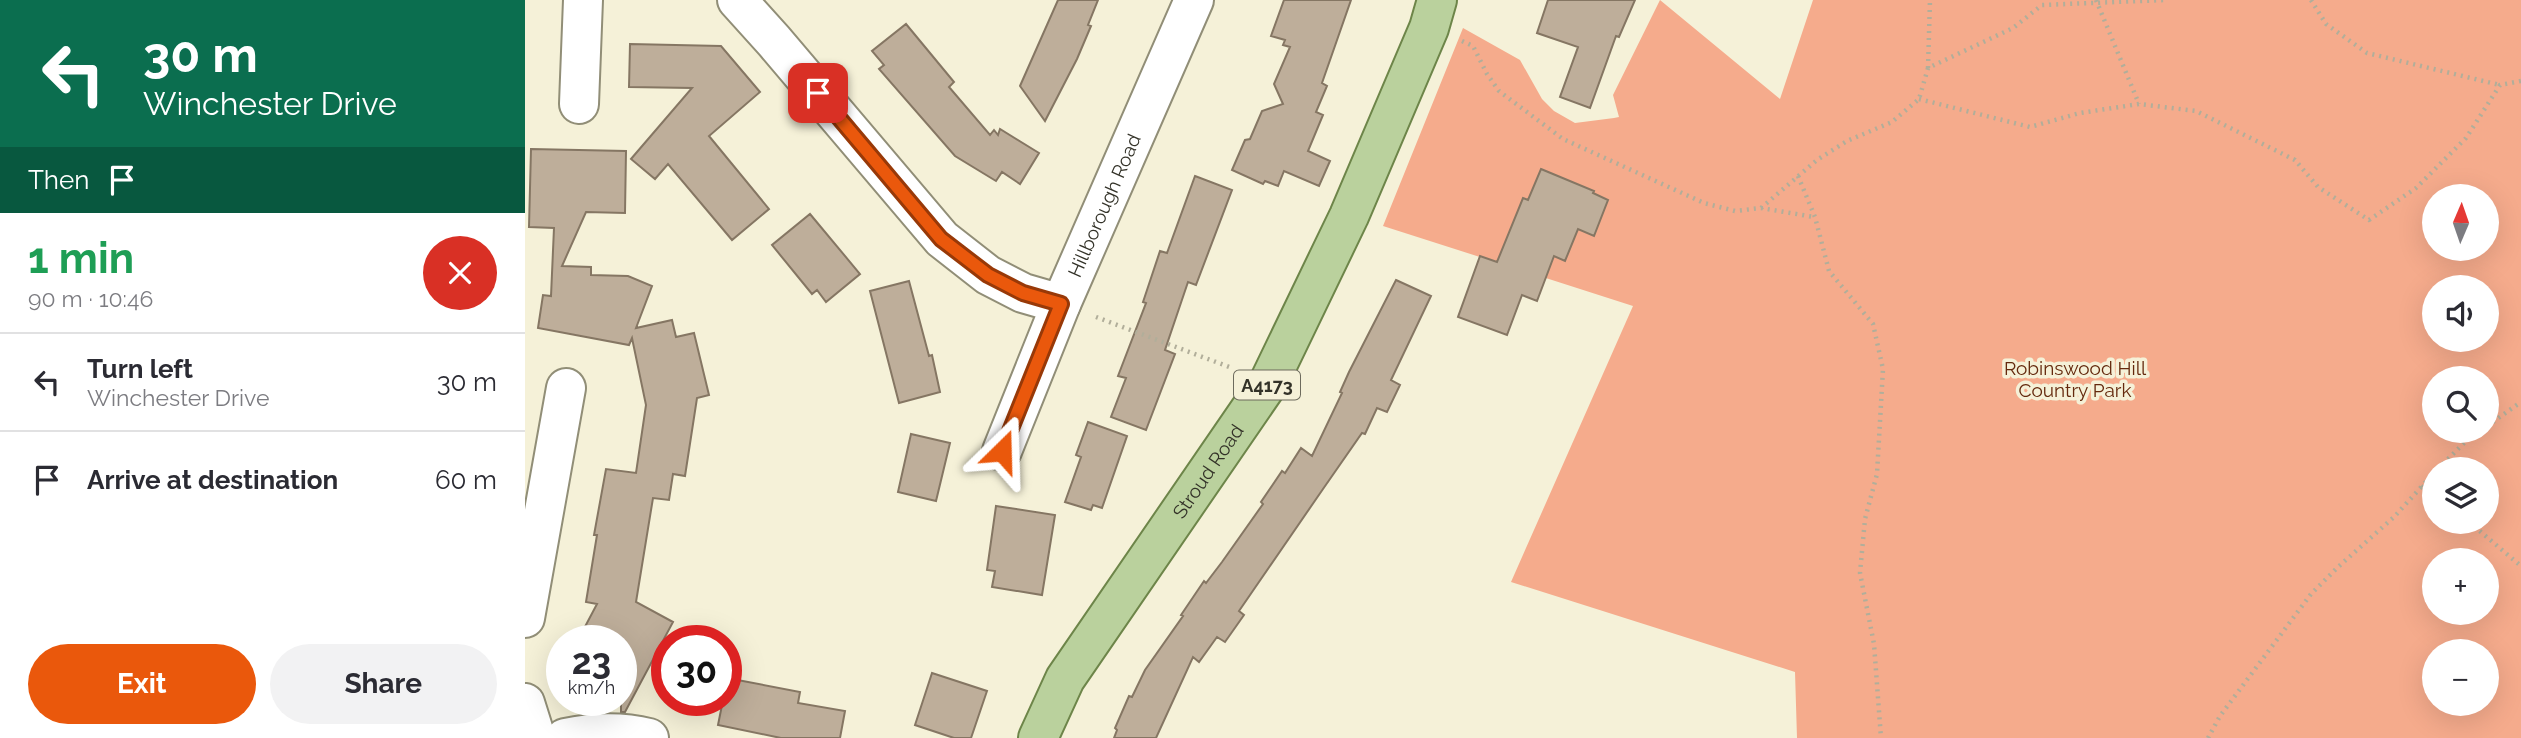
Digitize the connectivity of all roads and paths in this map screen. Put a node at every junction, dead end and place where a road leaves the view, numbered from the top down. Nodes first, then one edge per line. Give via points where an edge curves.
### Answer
1 (583, 0) edge
2 (738, 0) edge
3 (1195, 0) edge
4 (1930, 0) edge
5 (2165, 0) edge
6 (2311, 0) edge
7 (2096, 2) edge
8 (1433, 14) edge
9 (1927, 68) junction
10 (2521, 81) edge
11 (2500, 85) junction
12 (1919, 99) junction
13 (579, 104) dead end
14 (2139, 104) junction
15 (1798, 176) junction
16 (1761, 208) junction
17 (1815, 217) junction
18 (1061, 304) junction
19 (1269, 382) junction
20 (566, 388) dead end
21 (2521, 402) edge
22 (2499, 418) edge
23 (2464, 443) edge
24 (1002, 451) dead end
25 (2450, 457) edge
26 (2421, 486) edge
27 (2483, 534) edge
28 (2521, 566) edge
29 (525, 618) edge
30 (525, 702) edge
31 (536, 738) edge
32 (565, 738) edge
33 (649, 738) edge
34 (1038, 738) edge
35 (1881, 738) edge
36 (2208, 738) edge

1 - 13 street
2 - 18 street via 941,239 988,275 1023,293
3 - 18 street, Hillborough Road
4 - 9 path
5 - 7 path
6 - 11 path via 2326,24 2367,53
7 - 9 path via 2042,5 2013,28
7 - 14 path
8 - 16 path via 1473,46 1499,90 1563,139 1704,203 1735,211
8 - 19 main road, Stroud Road / A4173 via 1349,216
9 - 12 path
10 - 11 path
11 - 14 path via 2466,138 2416,188 2369,220 2318,187 2295,160 2196,111
12 - 14 path via 2030,127
12 - 15 path via 1892,122 1847,141
15 - 16 path
15 - 17 path
16 - 17 path
17 - 35 path via 1829,271 1873,324 1883,369 1877,474 1865,519 1860,573 1874,644
18 - 19 path
18 - 24 street, Hillborough Road
19 - 34 main road, Stroud Road / A4173 via 1065,680
20 - 29 street
21 - 22 path
23 - 25 path
26 - 36 path via 2311,594
27 - 28 path
30 - 31 street
32 - 33 street via 590,733

